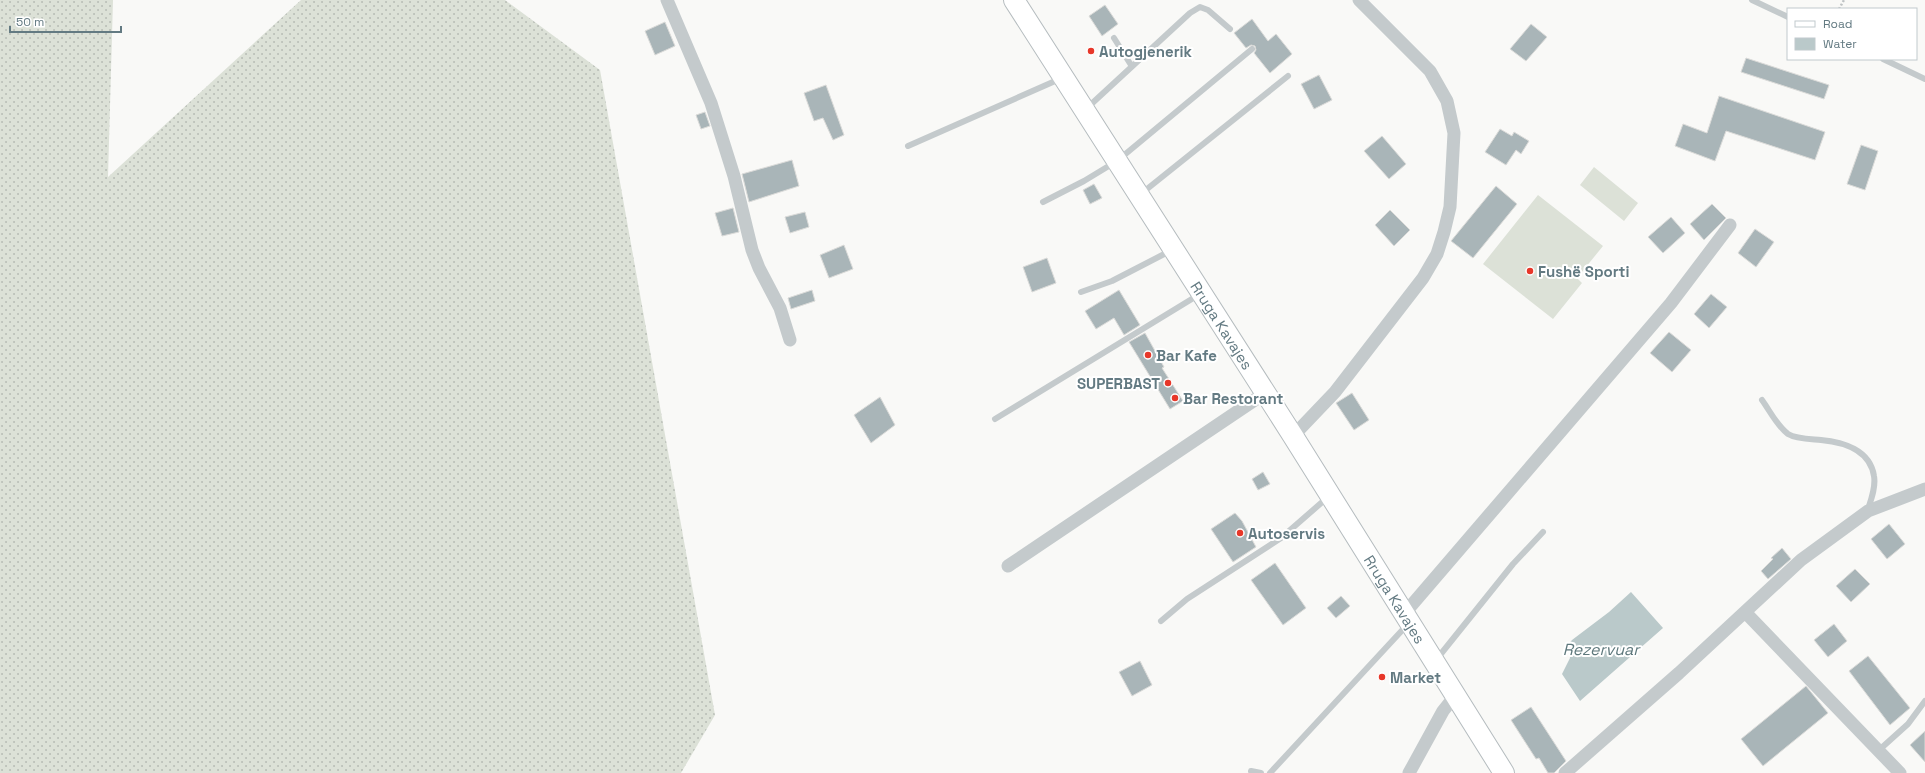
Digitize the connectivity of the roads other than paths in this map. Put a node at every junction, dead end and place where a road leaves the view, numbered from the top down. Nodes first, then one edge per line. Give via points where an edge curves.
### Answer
1 (667, 0) edge
2 (1014, 0) edge
3 (1359, 0) edge
4 (1752, 0) edge
5 (1787, 17) edge
6 (1230, 29) dead end
7 (1114, 38) dead end
8 (1252, 49) dead end
9 (1885, 60) edge
10 (1131, 65) junction
11 (1288, 76) dead end
12 (1063, 78) junction
13 (1925, 79) edge
14 (1084, 110) junction
15 (908, 146) dead end
16 (1117, 161) junction
17 (1139, 196) junction
18 (1043, 202) dead end
19 (1730, 225) dead end
20 (1173, 249) junction
21 (1081, 292) dead end
22 (1201, 293) junction
23 (790, 340) dead end
24 (1265, 393) junction
25 (1762, 400) dead end
26 (995, 419) dead end
27 (1293, 436) junction
28 (1925, 489) edge
29 (1329, 496) junction
30 (1868, 511) junction
31 (1543, 532) dead end
32 (1008, 566) dead end
33 (1745, 612) junction
34 (1407, 618) junction
35 (1161, 622) dead end
36 (1434, 663) junction
37 (1455, 696) junction
38 (1925, 701) edge
39 (1878, 751) junction
40 (1251, 771) dead end
41 (1261, 773) edge
42 (1270, 773) edge
43 (1409, 773) edge
44 (1504, 773) edge
45 (1565, 773) edge
46 (1900, 773) edge

1 - 23 street via 711,103 734,176 752,250 780,308
2 - 12 main road, Rruga Kavajes
3 - 27 street via 1430,71 1447,100 1454,133 1450,207 1437,254 1423,278 1335,392
4 - 5 lane
6 - 10 lane via 1208,10 1200,8 1190,13
7 - 10 lane
8 - 16 lane
9 - 13 lane
10 - 14 lane
11 - 17 lane
12 - 14 main road, Rruga Kavajes
12 - 15 lane
14 - 16 main road, Rruga Kavajes
16 - 17 main road, Rruga Kavajes
16 - 18 lane
17 - 20 main road, Rruga Kavajes
19 - 34 street via 1671,303
20 - 21 lane via 1112,281
20 - 22 main road, Rruga Kavajes
22 - 24 main road, Rruga Kavajes
22 - 26 lane
24 - 27 main road, Rruga Kavajes
24 - 32 street
25 - 30 lane via 1779,426 1789,435 1839,441 1856,448 1868,462 1874,476 1873,494
27 - 29 main road, Rruga Kavajes
28 - 30 street
29 - 34 main road, Rruga Kavajes
29 - 35 lane via 1281,538 1187,599
30 - 33 street via 1801,560
31 - 36 lane via 1513,564
33 - 39 street
33 - 45 street
34 - 36 main road, Rruga Kavajes
34 - 42 lane
36 - 37 main road, Rruga Kavajes
37 - 43 street via 1443,711
37 - 44 main road, Rruga Kavajes
38 - 39 lane via 1908,724
39 - 46 street
40 - 41 lane

